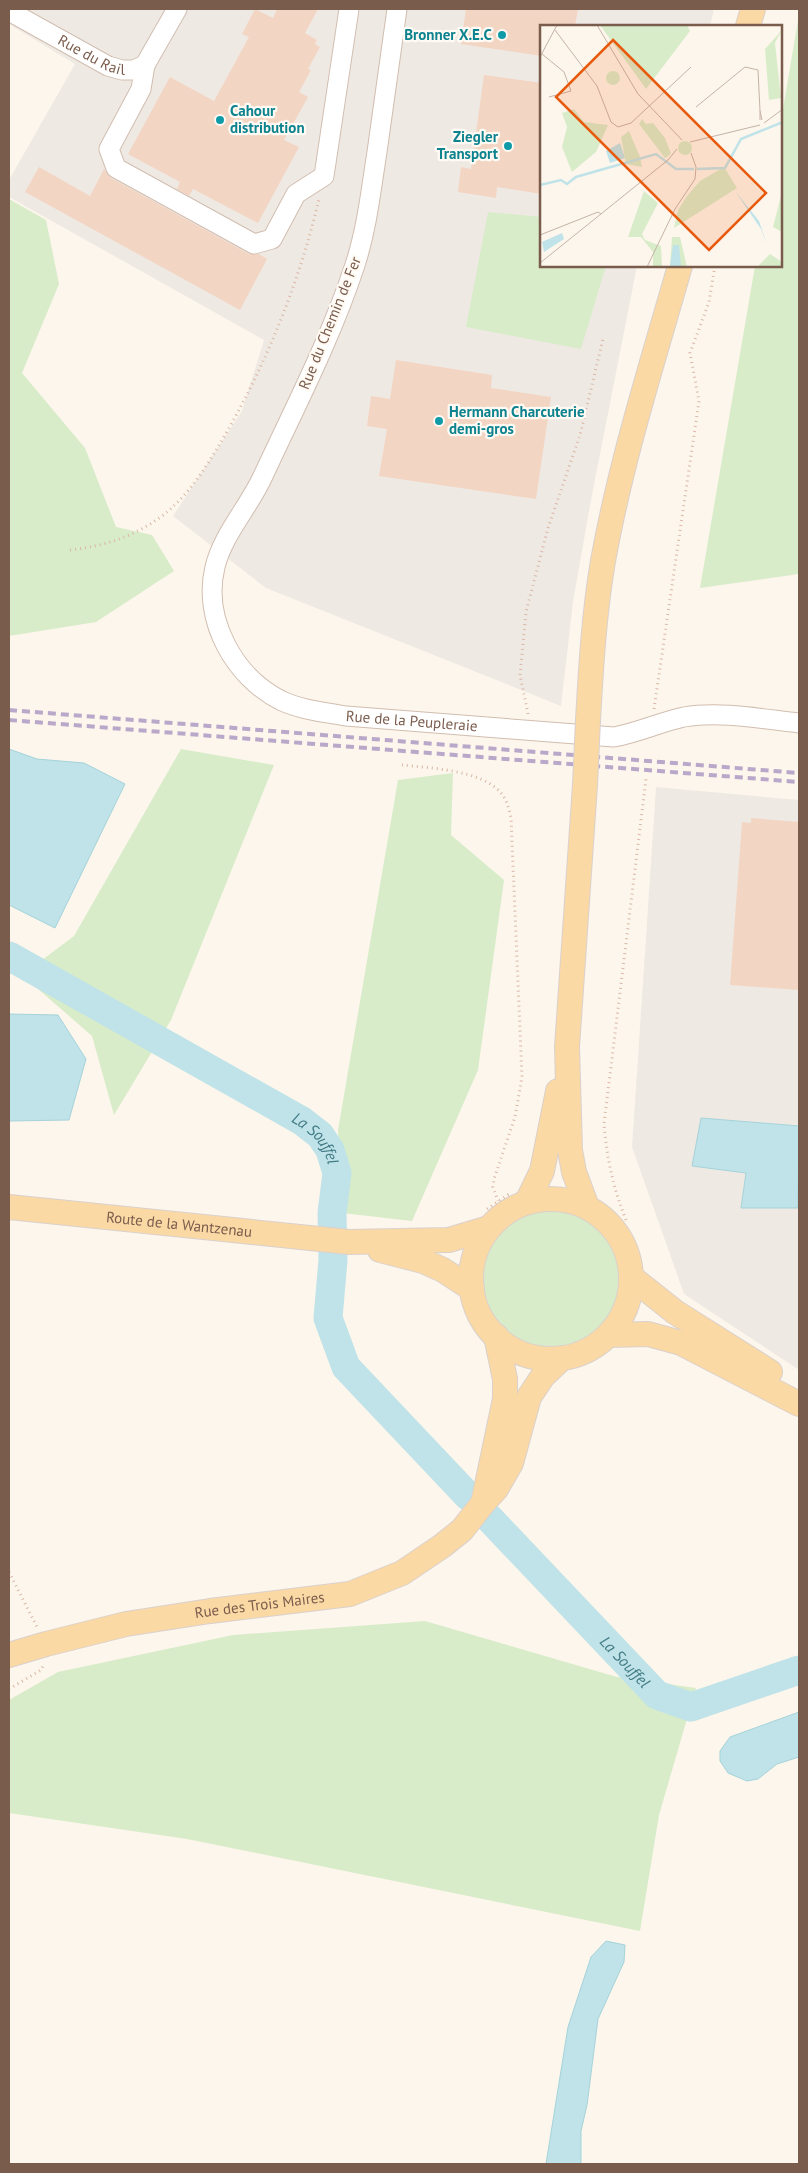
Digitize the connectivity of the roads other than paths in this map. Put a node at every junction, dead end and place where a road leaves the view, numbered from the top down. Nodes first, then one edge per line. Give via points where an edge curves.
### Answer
1 (176, 9) edge
2 (349, 9) edge
3 (397, 9) edge
4 (753, 9) edge
5 (9, 11) edge
6 (748, 25) edge
7 (145, 65) junction
8 (679, 268) edge
9 (261, 481) joint
10 (799, 723) edge
11 (567, 1047) junction
12 (519, 1197) junction
13 (9, 1207) edge
14 (587, 1207) junction
15 (486, 1220) junction
16 (349, 1242) junction
17 (631, 1276) junction
18 (472, 1289) junction
19 (608, 1335) junction
20 (496, 1336) junction
21 (562, 1358) junction
22 (799, 1391) edge
23 (799, 1404) edge
24 (484, 1502) junction
25 (9, 1655) edge

1 - 7 street, Rue du Rail
2 - 7 street via 324,176 296,194 272,239 254,244 116,168 109,149 141,89
3 - 9 street, Rue du Chemin de Fer via 362,243 338,312
4 - 6 main road
5 - 7 street, Rue du Rail via 108,66 134,70
8 - 11 main road, bridge via 618,490 603,562 592,654
9 - 10 street, Rue de la Peupleraie via 222,548 215,567 214,609 230,653 264,691 284,701 305,709 346,716 614,737 696,716
11 - 12 main road via 542,1171
11 - 14 main road via 570,1150
12 - 14 main road via 568,1200
12 - 15 main road via 506,1212
13 - 16 main road, Route de la Wantzenau
14 - 17 main road via 614,1228 629,1259
15 - 16 main road, Route de la Wantzenau via 450,1240
15 - 18 main road via 472,1267
16 - 18 main road, Route de la Wantzenau via 422,1261
17 - 19 main road via 626,1308
17 - 22 main road via 675,1312
18 - 20 main road via 480,1314
19 - 21 main road via 588,1350
19 - 23 main road via 648,1334 681,1343
20 - 21 main road via 527,1355
20 - 24 main road, Rue des Trois Maires via 506,1379 505,1399
21 - 24 main road, Rue des Trois Maires via 529,1397 505,1476
24 - 25 main road, Rue des Trois Maires via 462,1530 442,1546 402,1573 350,1594 126,1624

